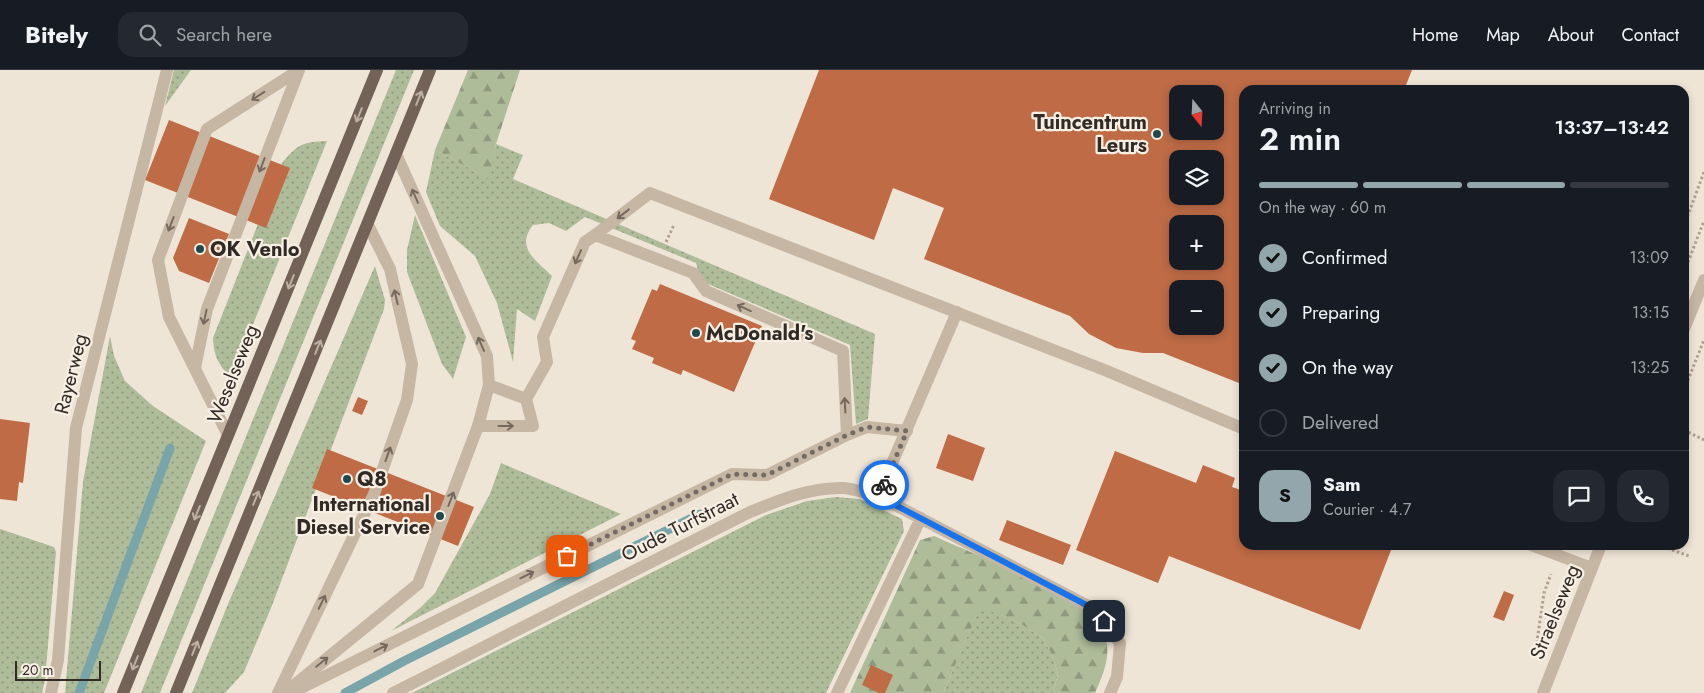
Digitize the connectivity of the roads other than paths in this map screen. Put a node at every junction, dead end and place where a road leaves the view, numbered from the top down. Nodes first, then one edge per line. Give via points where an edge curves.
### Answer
1 (167, 70) edge
2 (299, 70) edge
3 (377, 70) edge
4 (430, 70) edge
5 (396, 154) junction
6 (368, 224) junction
7 (595, 235) junction
8 (1704, 280) edge
9 (957, 312) junction
10 (1689, 317) edge
11 (195, 368) junction
12 (489, 385) junction
13 (526, 399) junction
14 (478, 426) junction
15 (1239, 427) edge
16 (907, 431) junction
17 (228, 435) junction
18 (847, 435) junction
19 (878, 496) junction
20 (921, 518) junction
21 (1543, 550) edge
22 (1599, 550) edge
23 (1592, 568) junction
24 (50, 693) edge
25 (123, 693) edge
26 (176, 693) edge
27 (278, 693) edge
28 (284, 693) edge
29 (291, 693) edge
30 (392, 693) edge
31 (837, 693) edge
32 (1110, 693) edge
33 (1543, 693) edge

1 - 24 street, Rayerweg via 76,428 58,660
2 -> 11 street via 207,308
2 -> 11 street via 207,129 158,260 169,317
3 -> 17 main road, Weselseweg
5 -> 4 main road
5 - 6 main road
12 -> 5 street via 487,356
26 -> 6 main road
27 -> 6 street via 374,494 407,400 412,364 390,270
9 -> 7 street via 650,192
7 -> 13 street via 585,242 543,337 547,362
18 -> 7 street via 843,351 706,291 693,273
8 - 10 street
9 - 15 street
9 - 16 street
11 - 17 street
12 - 13 street
12 - 14 street
14 -> 13 street via 533,426
28 -> 14 street via 418,584
16 - 18 street via 867,427
16 - 19 street
17 -> 25 main road, Weselseweg
29 -> 18 street via 732,474 767,475
19 - 20 street, Oude Turfstraat
19 - 30 street, Oude Turfstraat via 845,488 813,490 750,512
20 - 31 street
20 - 32 street, Oude Turfstraat via 1096,610 1120,643 1117,677
21 - 23 street
22 - 23 street, Straelseweg
23 - 33 street, Straelseweg

